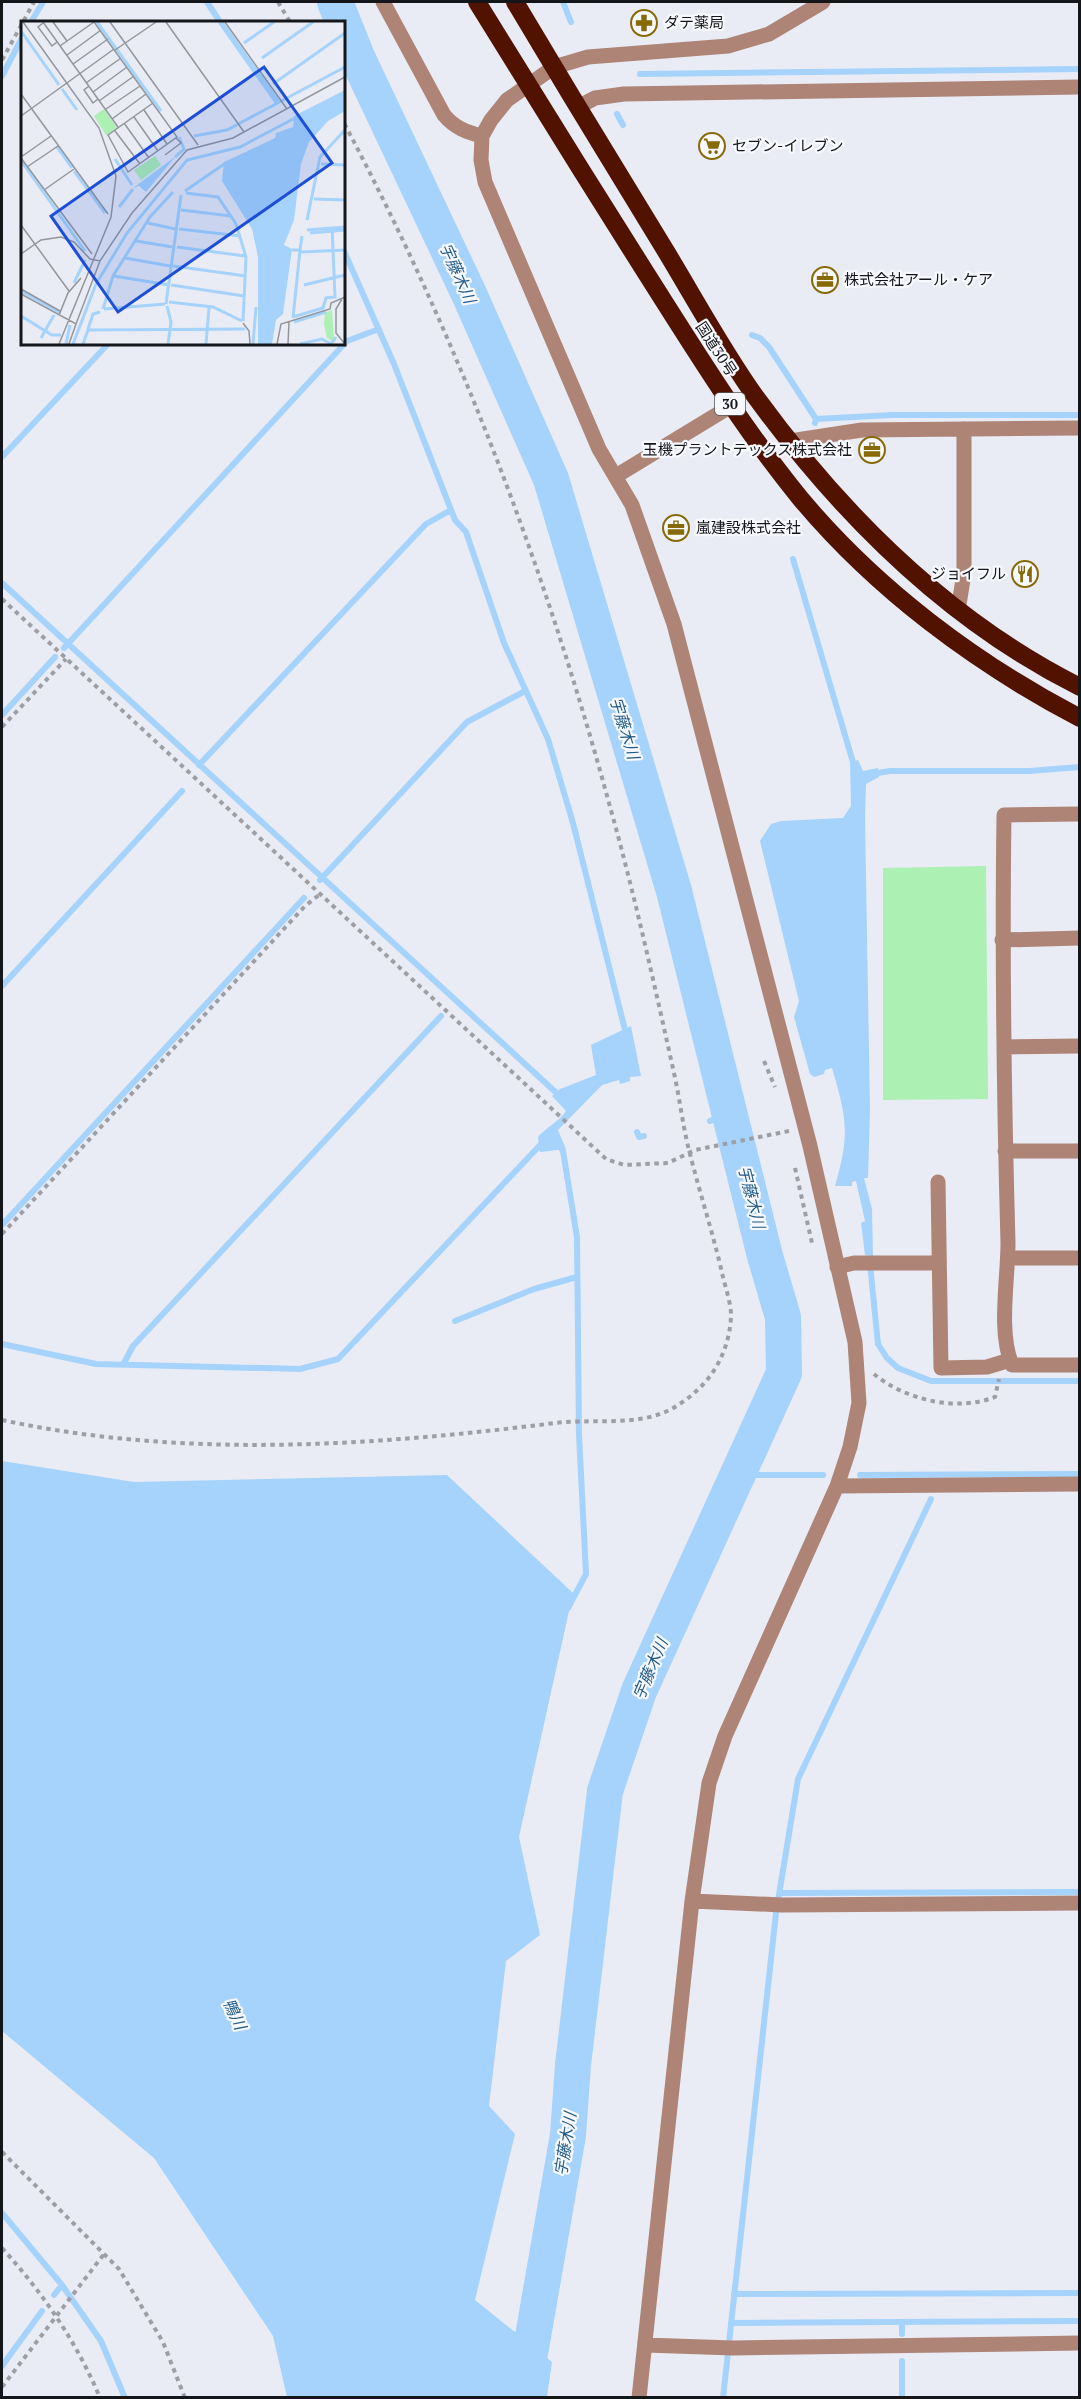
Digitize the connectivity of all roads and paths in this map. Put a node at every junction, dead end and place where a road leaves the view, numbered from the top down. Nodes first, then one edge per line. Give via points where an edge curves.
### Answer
1 (34, 2) edge
2 (278, 2) edge
3 (383, 2) edge
4 (477, 2) edge
5 (515, 2) edge
6 (823, 2) edge
7 (24, 21) edge
8 (289, 21) edge
9 (21, 26) edge
10 (2, 60) edge
11 (555, 67) junction
12 (528, 85) junction
13 (1080, 87) edge
14 (578, 108) junction
15 (345, 125) edge
16 (483, 136) junction
17 (731, 406) junction
18 (1080, 428) edge
19 (964, 429) junction
20 (790, 441) junction
21 (616, 476) junction
22 (2, 599) edge
23 (958, 611) junction
24 (66, 658) junction
25 (1080, 687) edge
26 (1080, 718) edge
27 (2, 727) edge
28 (1080, 814) edge
29 (319, 895) junction
30 (1080, 938) edge
31 (1002, 940) junction
32 (1080, 1046) edge
33 (1004, 1047) junction
34 (780, 1133) dead end
35 (1005, 1151) junction
36 (1080, 1151) edge
37 (689, 1153) junction
38 (938, 1182) dead end
39 (2, 1234) edge
40 (1008, 1258) junction
41 (1080, 1258) edge
42 (939, 1263) junction
43 (837, 1266) junction
44 (857, 1360) junction
45 (1010, 1360) junction
46 (1080, 1365) edge
47 (998, 1388) dead end
48 (2, 1420) edge
49 (1080, 1484) edge
50 (837, 1486) junction
51 (692, 1901) junction
52 (1080, 1903) edge
53 (2, 2152) edge
54 (2, 2248) edge
55 (104, 2254) junction
56 (56, 2316) junction
57 (1080, 2343) edge
58 (645, 2345) junction
59 (2, 2387) edge
60 (100, 2397) edge
61 (185, 2397) edge
62 (639, 2397) edge

1 - 7 path
2 - 8 path
3 - 16 street via 444,115 465,132
4 - 12 highway, 国道30号 / 30
5 - 11 highway, 国道30号 / 30
6 - 11 street via 769,34 728,46 588,57
9 - 10 path
11 - 12 street
11 - 14 highway, 国道30号 / 30
12 - 16 street via 507,100
12 - 17 highway, 国道30号 / 30
13 - 14 street via 624,94 595,98
14 - 20 highway, 国道30号 / 30 via 754,394
15 - 37 path via 457,357 564,654 647,949
16 - 21 street via 481,160 485,182 584,417
17 - 21 street
17 - 26 highway, 国道30号 / 30 via 801,499 897,596 989,666
18 - 19 street
19 - 20 street via 862,430
19 - 23 street via 964,573
20 - 23 highway, 国道30号 / 30 via 865,529
21 - 43 street via 632,505 674,624 810,1146
22 - 24 path
23 - 25 highway, 国道30号 / 30
24 - 27 path
24 - 29 path
28 - 31 street via 1004,815
29 - 37 path via 614,1164 668,1163
29 - 39 path
30 - 31 street
31 - 33 street
32 - 33 street
33 - 35 street
34 - 37 path
35 - 36 street
35 - 40 street
37 - 48 path via 731,1312 728,1339 709,1378 694,1394 657,1415 632,1420 573,1420 486,1432 242,1446 124,1440
38 - 42 street
40 - 41 street
40 - 45 street via 1006,1350
42 - 43 street
42 - 45 street via 941,1368 987,1367
43 - 44 street
44 - 47 path via 888,1385 926,1399 978,1404 995,1398
44 - 50 street via 858,1403 850,1447
45 - 46 street via 1012,1365
49 - 50 street
50 - 51 street via 725,1736 709,1783
51 - 52 street via 778,1905
51 - 58 street
53 - 55 path
54 - 56 path
55 - 56 path
55 - 61 path via 119,2269 163,2342
56 - 59 path
56 - 60 path
57 - 58 street via 728,2348
58 - 62 street

